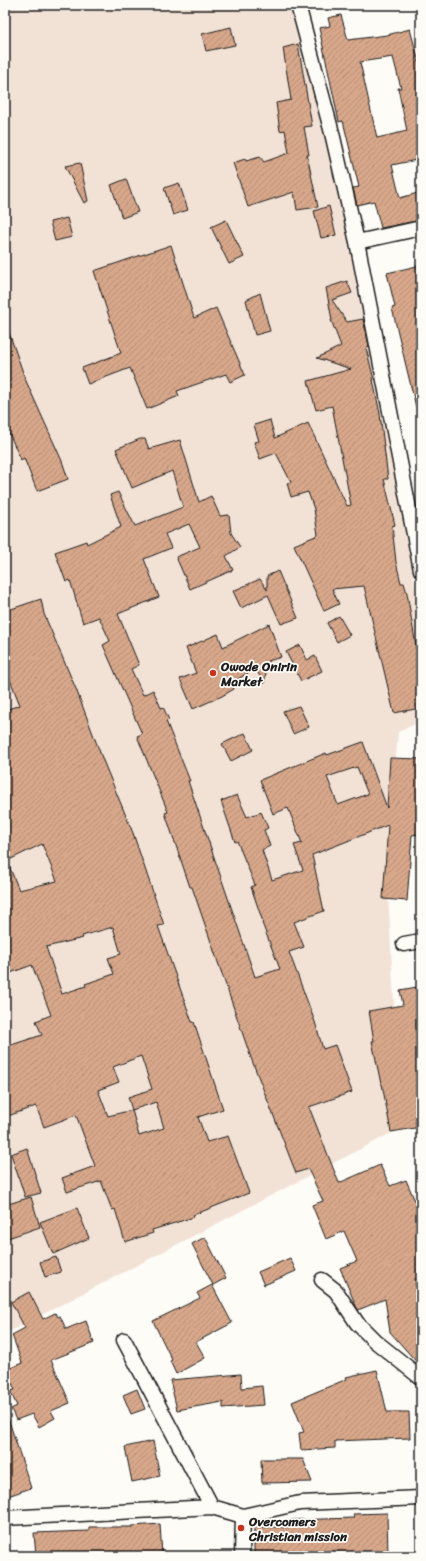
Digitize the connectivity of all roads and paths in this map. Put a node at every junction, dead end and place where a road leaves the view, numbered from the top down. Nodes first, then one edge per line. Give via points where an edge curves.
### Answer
1 (298, 5) edge
2 (421, 228) edge
3 (358, 242) junction
4 (421, 570) edge
5 (421, 941) edge
6 (404, 944) dead end
7 (322, 1280) dead end
8 (124, 1340) dead end
9 (421, 1378) edge
10 (421, 1498) edge
11 (212, 1507) junction
12 (243, 1516) junction
13 (5, 1518) edge
14 (242, 1556) edge

1 - 3 street
2 - 3 street
3 - 4 street
5 - 6 street
7 - 9 street via 336,1291 374,1341
8 - 11 street
10 - 12 street via 300,1503
11 - 12 street
11 - 13 street
12 - 14 street

